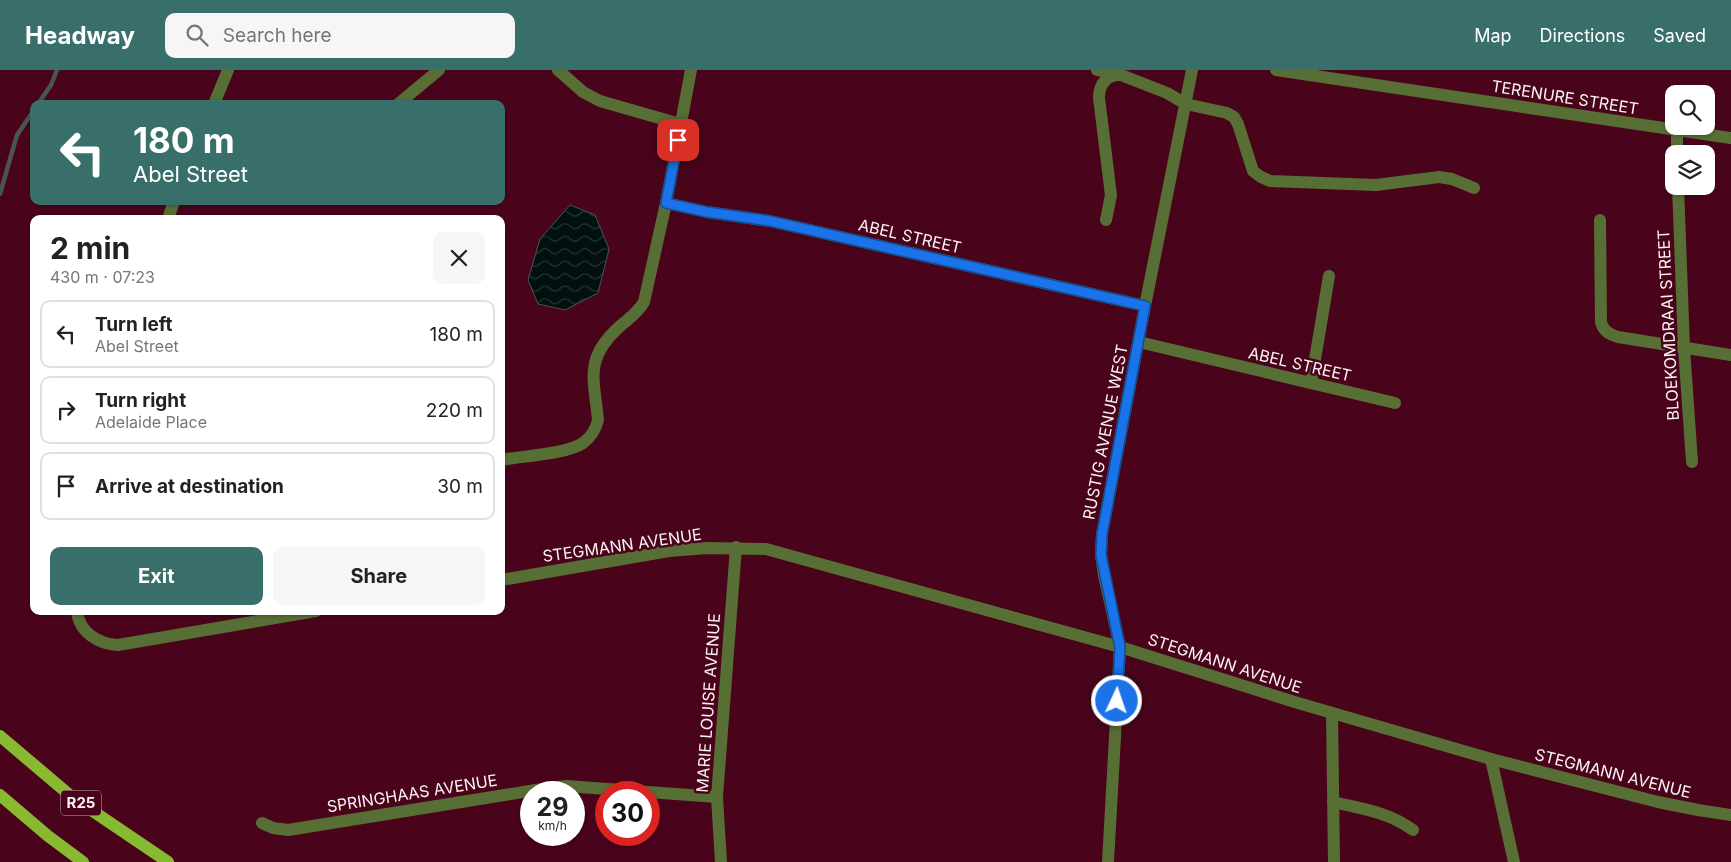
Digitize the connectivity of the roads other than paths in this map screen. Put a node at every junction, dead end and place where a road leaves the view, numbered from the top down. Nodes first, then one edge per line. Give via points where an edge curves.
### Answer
1 (228, 70) edge
2 (439, 70) edge
3 (558, 70) edge
4 (691, 70) edge
5 (1097, 70) edge
6 (1192, 70) edge
7 (1276, 70) edge
8 (1114, 74) junction
9 (216, 100) edge
10 (406, 100) edge
11 (1186, 104) junction
12 (680, 124) junction
13 (1665, 128) edge
14 (1710, 135) edge
15 (1731, 138) edge
16 (1474, 188) dead end
17 (1678, 195) edge
18 (666, 203) junction
19 (1106, 220) dead end
20 (1600, 220) dead end
21 (1329, 276) dead end
22 (1145, 306) junction
23 (1139, 342) junction
24 (1684, 348) junction
25 (1731, 355) edge
26 (1310, 383) junction
27 (1395, 403) dead end
28 (505, 459) edge
29 (1692, 462) dead end
30 (736, 547) junction
31 (505, 579) edge
32 (78, 615) edge
33 (293, 615) edge
34 (1120, 647) junction
35 (1332, 713) junction
36 (0, 736) edge
37 (1491, 759) junction
38 (0, 795) edge
39 (718, 798) junction
40 (1333, 802) junction
41 (1731, 815) edge
42 (262, 824) dead end
43 (1413, 830) dead end
44 (83, 862) edge
45 (168, 862) edge
46 (721, 862) edge
47 (1108, 862) edge
48 (1334, 862) edge
49 (1514, 862) edge

1 - 9 street
2 - 10 street
3 - 12 street via 583,92 600,101
4 - 12 street
5 - 8 street
6 - 11 street, RUSTIG AVENUE WEST
7 - 13 street, TERENURE STREET
8 - 11 street via 1167,93
8 - 19 street via 1107,78 1099,92 1110,195
11 - 16 street via 1234,116 1253,170 1270,181 1376,185 1440,178
11 - 22 street, RUSTIG AVENUE WEST
12 - 18 street
14 - 15 street, TERENURE STREET
17 - 24 street, BLOEKOMDRAAI STREET
18 - 22 street, ABEL STREET via 770,221
18 - 28 street via 644,302 596,354 593,366 596,426 584,442 571,449
20 - 24 street via 1602,327 1618,337
21 - 26 street
22 - 23 street, RUSTIG AVENUE WEST
23 - 26 street, ABEL STREET
23 - 34 street, RUSTIG AVENUE WEST via 1102,534 1101,555
24 - 25 street
24 - 29 street, BLOEKOMDRAAI STREET
26 - 27 street, ABEL STREET
30 - 31 street, STEGMANN AVENUE via 669,551
30 - 34 street, STEGMANN AVENUE via 766,549
30 - 39 street, MARIE LOUISE AVENUE
32 - 33 street via 87,633 96,640 118,645
34 - 35 street, STEGMANN AVENUE
34 - 47 street, RUSTIG AVENUE WEST
35 - 37 street, STEGMANN AVENUE
35 - 40 street
36 - 45 main road, R25 via 72,797
37 - 41 street, STEGMANN AVENUE via 1658,802
37 - 49 street
38 - 44 main road, R25
39 - 42 street, SPRINGHAAS AVENUE via 566,786 288,830
39 - 46 street, MARIE LOUISE AVENUE
40 - 43 street via 1383,813
40 - 48 street

